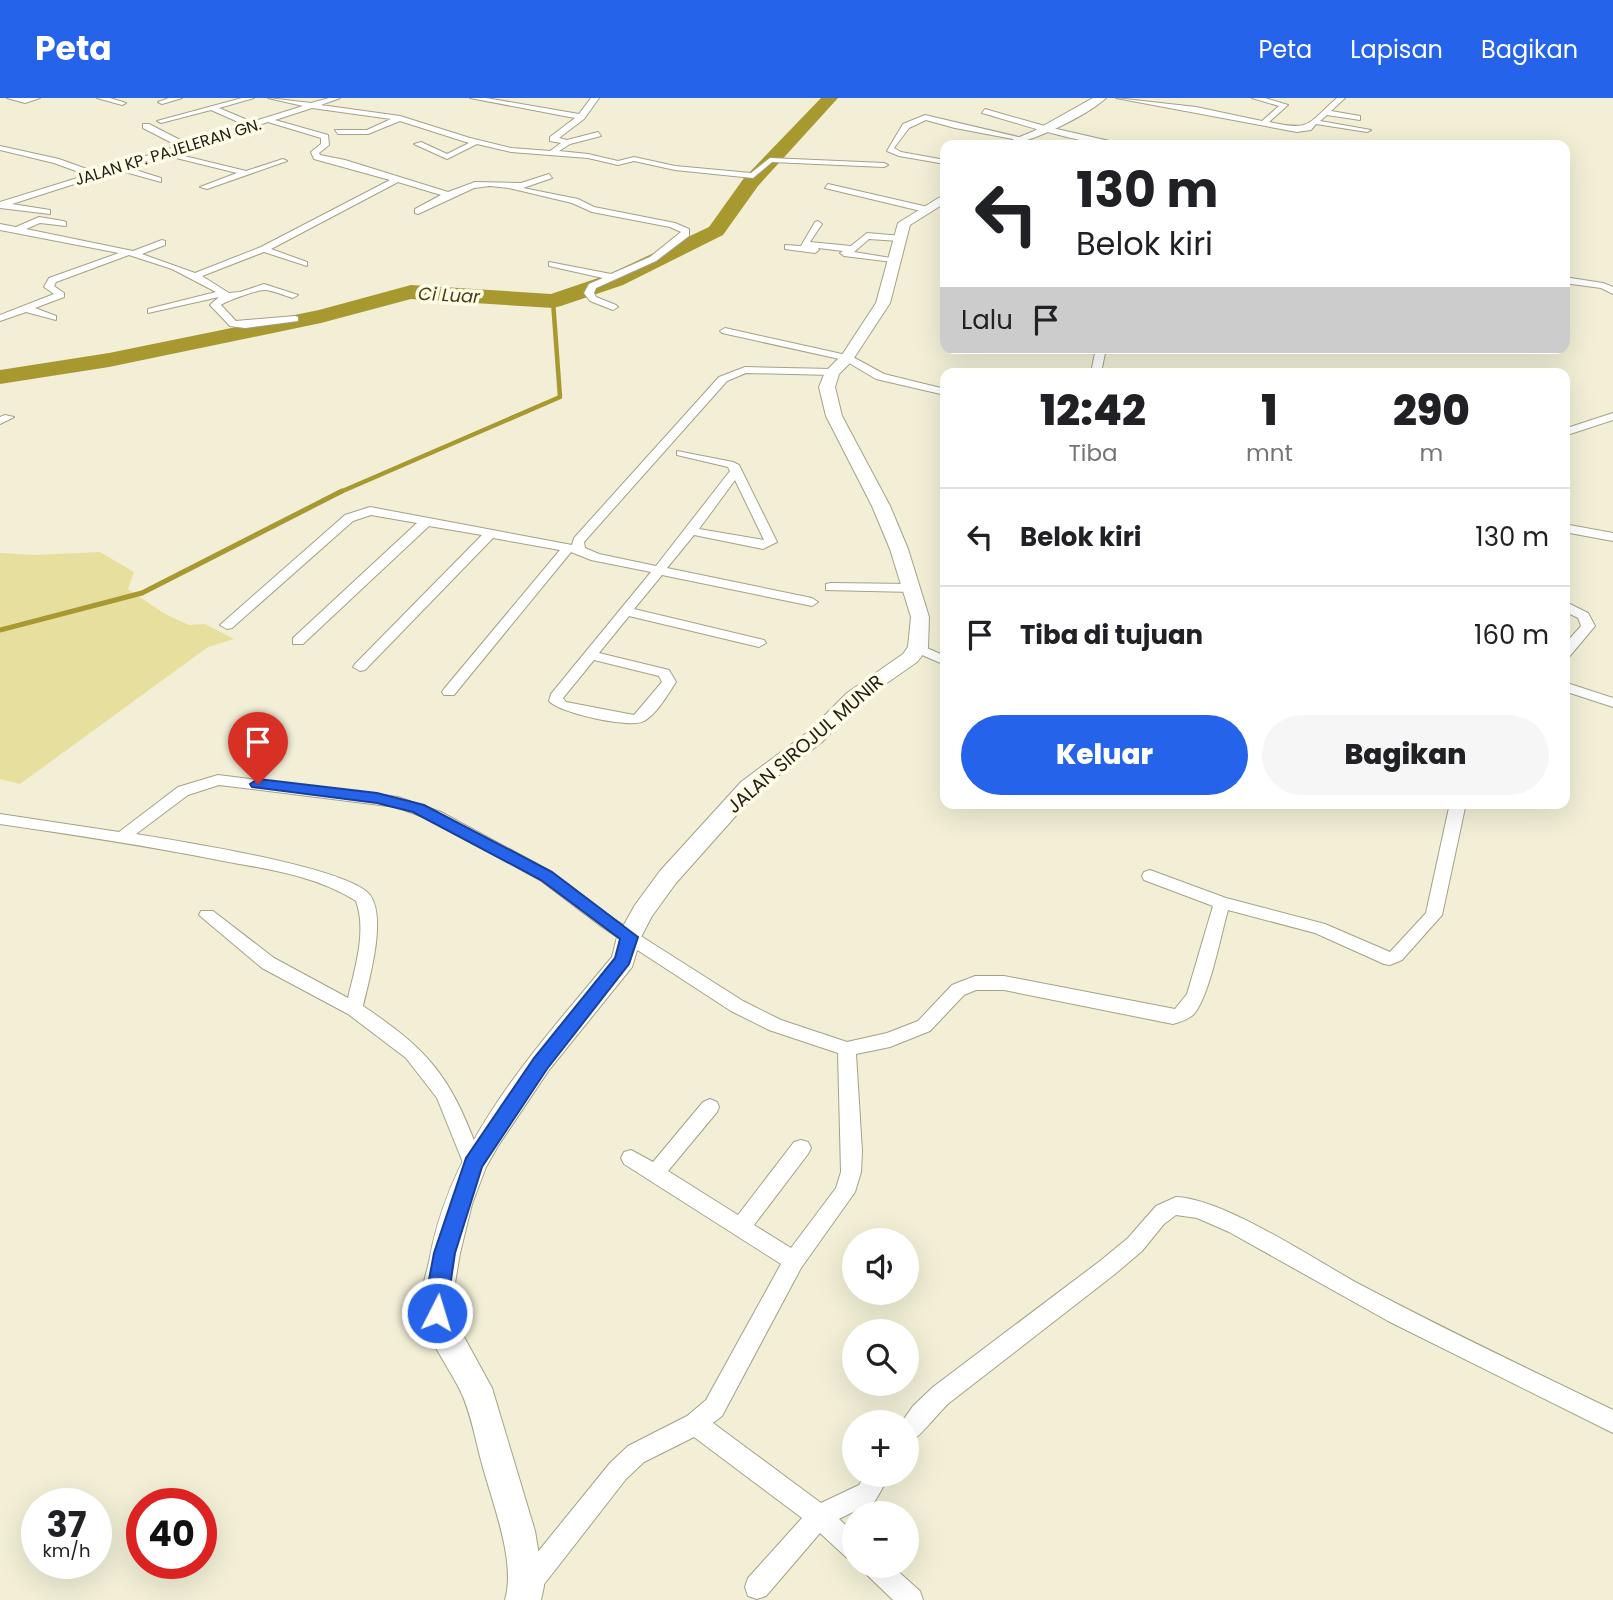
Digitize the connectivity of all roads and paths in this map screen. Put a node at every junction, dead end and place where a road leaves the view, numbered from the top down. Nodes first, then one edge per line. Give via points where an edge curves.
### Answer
1 (11, 98) edge
2 (36, 98) edge
3 (101, 98) edge
4 (178, 98) edge
5 (250, 98) edge
6 (272, 98) edge
7 (336, 98) edge
8 (474, 98) edge
9 (595, 98) edge
10 (1082, 98) edge
11 (1120, 98) edge
12 (1256, 98) edge
13 (1341, 98) edge
14 (1098, 99) edge
15 (162, 102) dead end
16 (122, 103) dead end
17 (317, 104) junction
18 (212, 108) junction
19 (985, 111) dead end
20 (1325, 112) junction
21 (581, 117) junction
22 (400, 118) junction
23 (1357, 118) dead end
24 (161, 121) dead end
25 (271, 121) junction
26 (417, 122) junction
27 (1315, 122) junction
28 (1264, 123) junction
29 (385, 125) junction
30 (146, 126) dead end
31 (254, 126) junction
32 (1047, 129) junction
33 (1367, 130) dead end
34 (338, 132) dead end
35 (598, 134) dead end
36 (1023, 139) junction
37 (1020, 140) edge
38 (1100, 140) edge
39 (477, 142) junction
40 (567, 142) junction
41 (418, 144) dead end
42 (185, 146) junction
43 (0, 148) edge
44 (164, 153) junction
45 (551, 154) junction
46 (561, 154) junction
47 (908, 156) junction
48 (447, 157) junction
49 (770, 160) joint
50 (283, 161) dead end
51 (940, 161) edge
52 (460, 164) dead end
53 (884, 165) junction
54 (116, 167) junction
55 (246, 173) junction
56 (864, 173) dead end
57 (92, 174) junction
58 (158, 180) dead end
59 (397, 180) junction
60 (828, 186) dead end
61 (204, 187) dead end
62 (513, 188) junction
63 (448, 195) junction
64 (935, 203) edge
65 (0, 205) edge
66 (418, 211) dead end
67 (47, 212) dead end
68 (63, 224) dead end
69 (818, 224) dead end
70 (872, 225) dead end
71 (0, 227) edge
72 (17, 230) junction
73 (867, 236) junction
74 (162, 243) dead end
75 (788, 247) dead end
76 (896, 248) junction
77 (264, 249) junction
78 (131, 253) junction
79 (304, 264) dead end
80 (552, 264) dead end
81 (194, 276) junction
82 (614, 278) junction
83 (1570, 282) edge
84 (1613, 291) edge
85 (225, 295) junction
86 (293, 295) dead end
87 (1613, 302) edge
88 (613, 307) dead end
89 (28, 309) junction
90 (151, 311) dead end
91 (0, 318) edge
92 (53, 318) dead end
93 (295, 319) dead end
94 (725, 331) dead end
95 (840, 365) junction
96 (940, 391) edge
97 (1613, 416) edge
98 (1570, 431) edge
99 (681, 453) dead end
100 (736, 471) junction
101 (720, 493) junction
102 (749, 498) junction
103 (426, 522) junction
104 (1570, 529) edge
105 (691, 531) junction
106 (490, 534) junction
107 (1613, 537) edge
108 (573, 549) junction
109 (658, 571) junction
110 (831, 587) dead end
111 (912, 588) junction
112 (812, 602) dead end
113 (1570, 608) edge
114 (624, 611) junction
115 (227, 625) dead end
116 (298, 641) dead end
117 (759, 643) dead end
118 (1570, 647) edge
119 (918, 648) junction
120 (591, 655) junction
121 (940, 659) edge
122 (360, 667) dead end
123 (1570, 688) edge
124 (449, 692) dead end
125 (1613, 703) edge
126 (1452, 809) edge
127 (0, 818) edge
128 (121, 838) junction
129 (1150, 876) dead end
130 (1223, 903) junction
131 (206, 915) dead end
132 (629, 937) junction
133 (354, 1009) junction
134 (847, 1049) junction
135 (710, 1107) dead end
136 (801, 1148) dead end
137 (631, 1158) dead end
138 (473, 1164) junction
139 (655, 1173) junction
140 (742, 1226) junction
141 (794, 1261) junction
142 (919, 1417) edge
143 (1613, 1422) edge
144 (695, 1424) junction
145 (871, 1487) edge
146 (819, 1516) junction
147 (842, 1538) edge
148 (887, 1578) edge
149 (757, 1587) dead end
150 (525, 1593) edge
151 (911, 1600) edge

1 - 2 street
3 - 16 street
4 - 15 street
5 - 18 street
6 - 17 street
7 - 17 street, JALAN KP. PAJELERAN GN.
8 - 21 street
9 - 21 street
10 - 14 street
11 - 28 street
12 - 28 street via 1284,105
13 - 20 street
14 - 32 street
17 - 22 street
17 - 25 street, JALAN KP. PAJELERAN GN.
18 - 24 street
18 - 31 street
19 - 32 street
20 - 23 street
20 - 27 street
21 - 40 street via 553,139
22 - 26 street
22 - 29 street
25 - 31 street, JALAN KP. PAJELERAN GN.
25 - 59 street via 325,137 324,145 315,152 317,157
26 - 29 street
26 - 39 street
27 - 28 street via 1300,130
27 - 33 street
29 - 34 street via 362,133
30 - 42 street
31 - 42 street, JALAN KP. PAJELERAN GN.
32 - 36 street
32 - 38 street
35 - 40 street
36 - 37 street
36 - 47 street via 927,117 910,124 890,149
39 - 45 street
39 - 48 street
40 - 45 street
41 - 48 street
42 - 44 street, JALAN KP. PAJELERAN GN.
43 - 57 street
44 - 54 street, JALAN KP. PAJELERAN GN.
44 - 55 street
45 - 46 street
46 - 49 street via 753,176
46 - 62 street via 548,174
47 - 51 street
47 - 53 street
48 - 52 street
49 - 53 street
50 - 55 street
53 - 56 street
54 - 57 street, JALAN KP. PAJELERAN GN.
54 - 58 street
55 - 61 street
57 - 65 street, JALAN KP. PAJELERAN GN.
59 - 63 street
59 - 77 street
60 - 64 street
62 - 63 street via 477,184
62 - 82 street via 686,231 653,259
63 - 66 street
64 - 76 street via 904,223
65 - 67 street
68 - 72 street via 39,220
69 - 73 street via 804,244 853,249
70 - 73 street
71 - 72 street
72 - 78 street
73 - 76 street
74 - 78 street
75 - 76 street
76 - 95 street via 881,306
77 - 79 street
77 - 81 street
78 - 81 street
78 - 89 street via 52,280 49,286 61,295
80 - 82 street
81 - 85 street
82 - 88 street via 590,289 593,299
83 - 84 street
84 - 87 street via 1609,299
85 - 86 street via 264,287
85 - 90 street
85 - 93 street via 215,305 233,324
89 - 91 street
89 - 92 street
94 - 95 street
95 - 96 street
95 - 108 street via 745,370 723,379
95 - 111 street via 827,387 834,416 881,506
97 - 98 street
99 - 100 street via 727,462
100 - 101 street
100 - 102 street
101 - 102 street
101 - 105 street
102 - 105 street via 771,542 768,544
103 - 106 street
103 - 115 street via 370,511 349,518
103 - 116 street
104 - 107 street
105 - 109 street
106 - 108 street
106 - 122 street
108 - 109 street
108 - 124 street
109 - 112 street
109 - 114 street
110 - 111 street
111 - 119 street via 920,617
113 - 118 street via 1583,616 1588,626
114 - 117 street
114 - 120 street
119 - 121 street
119 - 132 street, JALAN SIROJUL MUNIR via 854,697 815,737 732,804 668,877
120 - 120 street via 664,673 669,682 638,719 561,705 556,697
123 - 125 street
126 - 130 street via 1434,915 1396,957 1385,958 1297,920
127 - 128 street
128 - 132 street via 183,792 218,780 377,798 436,816 535,870
128 - 133 street via 290,868 349,887 363,899 367,919 367,944
129 - 130 street
130 - 134 street via 1196,994 1183,1014 1172,1017 1004,983 975,983 958,989 924,1026 890,1040
131 - 133 street via 268,963
132 - 134 street via 737,1006 775,1025
132 - 138 street, JALAN SIROJUL MUNIR via 623,960 540,1063
133 - 138 street via 398,1039 430,1072
134 - 141 street via 851,1172 845,1192
135 - 139 street
136 - 140 street
137 - 139 street
138 - 150 street, JALAN SIROJUL MUNIR via 445,1253 436,1307 444,1332 476,1388 518,1531
139 - 140 street
140 - 141 street
141 - 144 street via 713,1408
142 - 143 street via 1133,1247 1163,1213 1174,1206 1188,1206 1253,1235 1354,1293
144 - 146 street
144 - 150 street via 636,1454 618,1471
145 - 146 street
146 - 147 street
146 - 149 street
148 - 151 street

